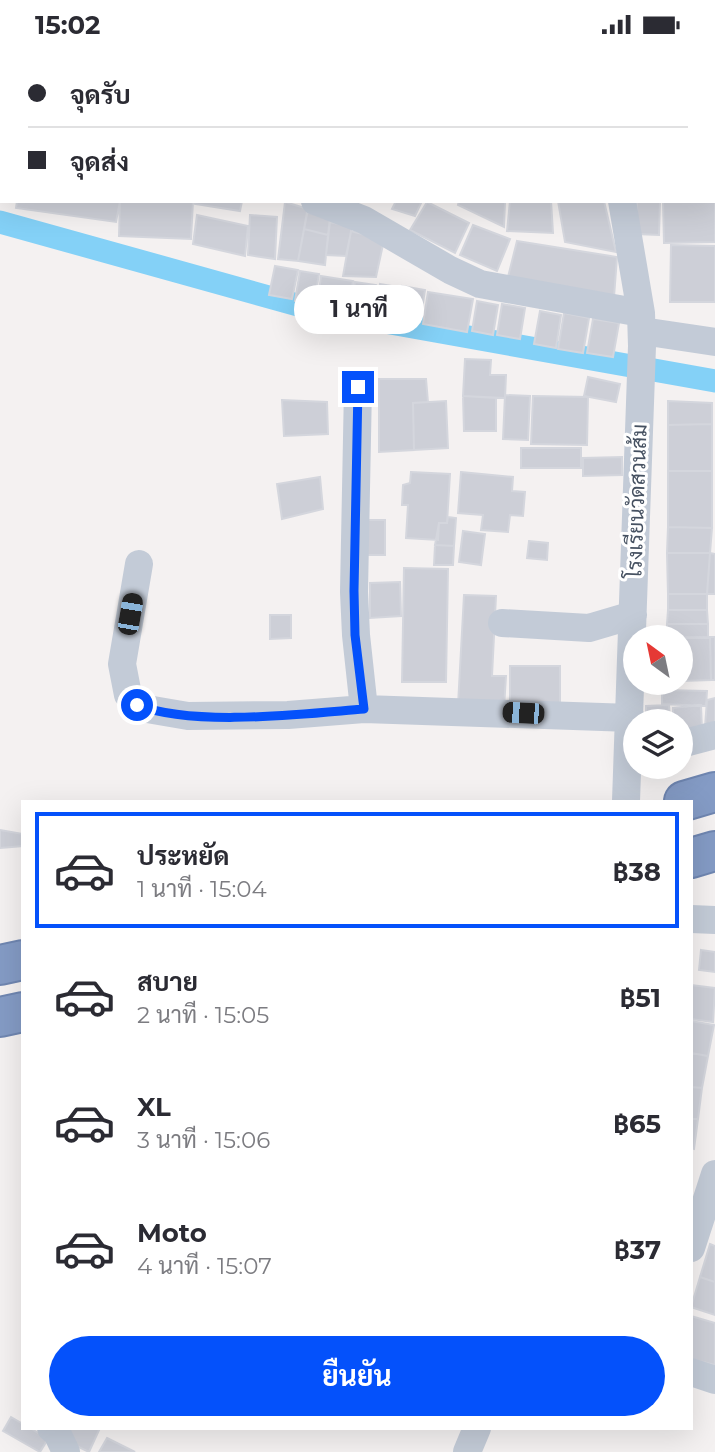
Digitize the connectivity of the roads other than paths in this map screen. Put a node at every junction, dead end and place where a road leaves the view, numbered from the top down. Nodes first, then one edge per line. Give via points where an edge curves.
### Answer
1 (320, 203) edge
2 (622, 203) edge
3 (641, 330) junction
4 (715, 342) edge
5 (358, 387) dead end
6 (139, 564) dead end
7 (634, 615) junction
8 (502, 623) dead end
9 (634, 625) edge
10 (589, 628) junction
11 (623, 655) edge
12 (364, 709) junction
13 (623, 718) edge
14 (715, 735) edge
15 (693, 741) edge
16 (629, 779) edge
17 (715, 792) edge
18 (626, 800) edge
19 (687, 800) edge
20 (715, 851) edge
21 (693, 857) edge
22 (693, 919) edge
23 (715, 920) edge
24 (21, 960) edge
25 (0, 965) edge
26 (21, 1012) edge
27 (0, 1017) edge
28 (715, 1174) edge
29 (693, 1242) edge
30 (693, 1373) edge
31 (715, 1380) edge
32 (53, 1430) edge
33 (476, 1430) edge
34 (66, 1452) edge
35 (467, 1452) edge

1 - 3 street via 364,220 480,284
2 - 3 street, โรงเรียนวัดสวนส้ม
3 - 4 street
3 - 7 street, โรงเรียนวัดสวนส้ม
5 - 12 street via 354,591
6 - 12 street via 122,664 128,695 137,705 188,716
7 - 9 street, โรงเรียนวัดสวนส้ม
7 - 10 street
8 - 10 street
10 - 11 street
12 - 13 street
14 - 15 street
16 - 18 street, โรงเรียนวัดสวนส้ม
17 - 19 highway
20 - 21 highway
22 - 23 street
24 - 25 highway
26 - 27 highway
28 - 29 street
30 - 31 street
32 - 34 street
33 - 35 street

